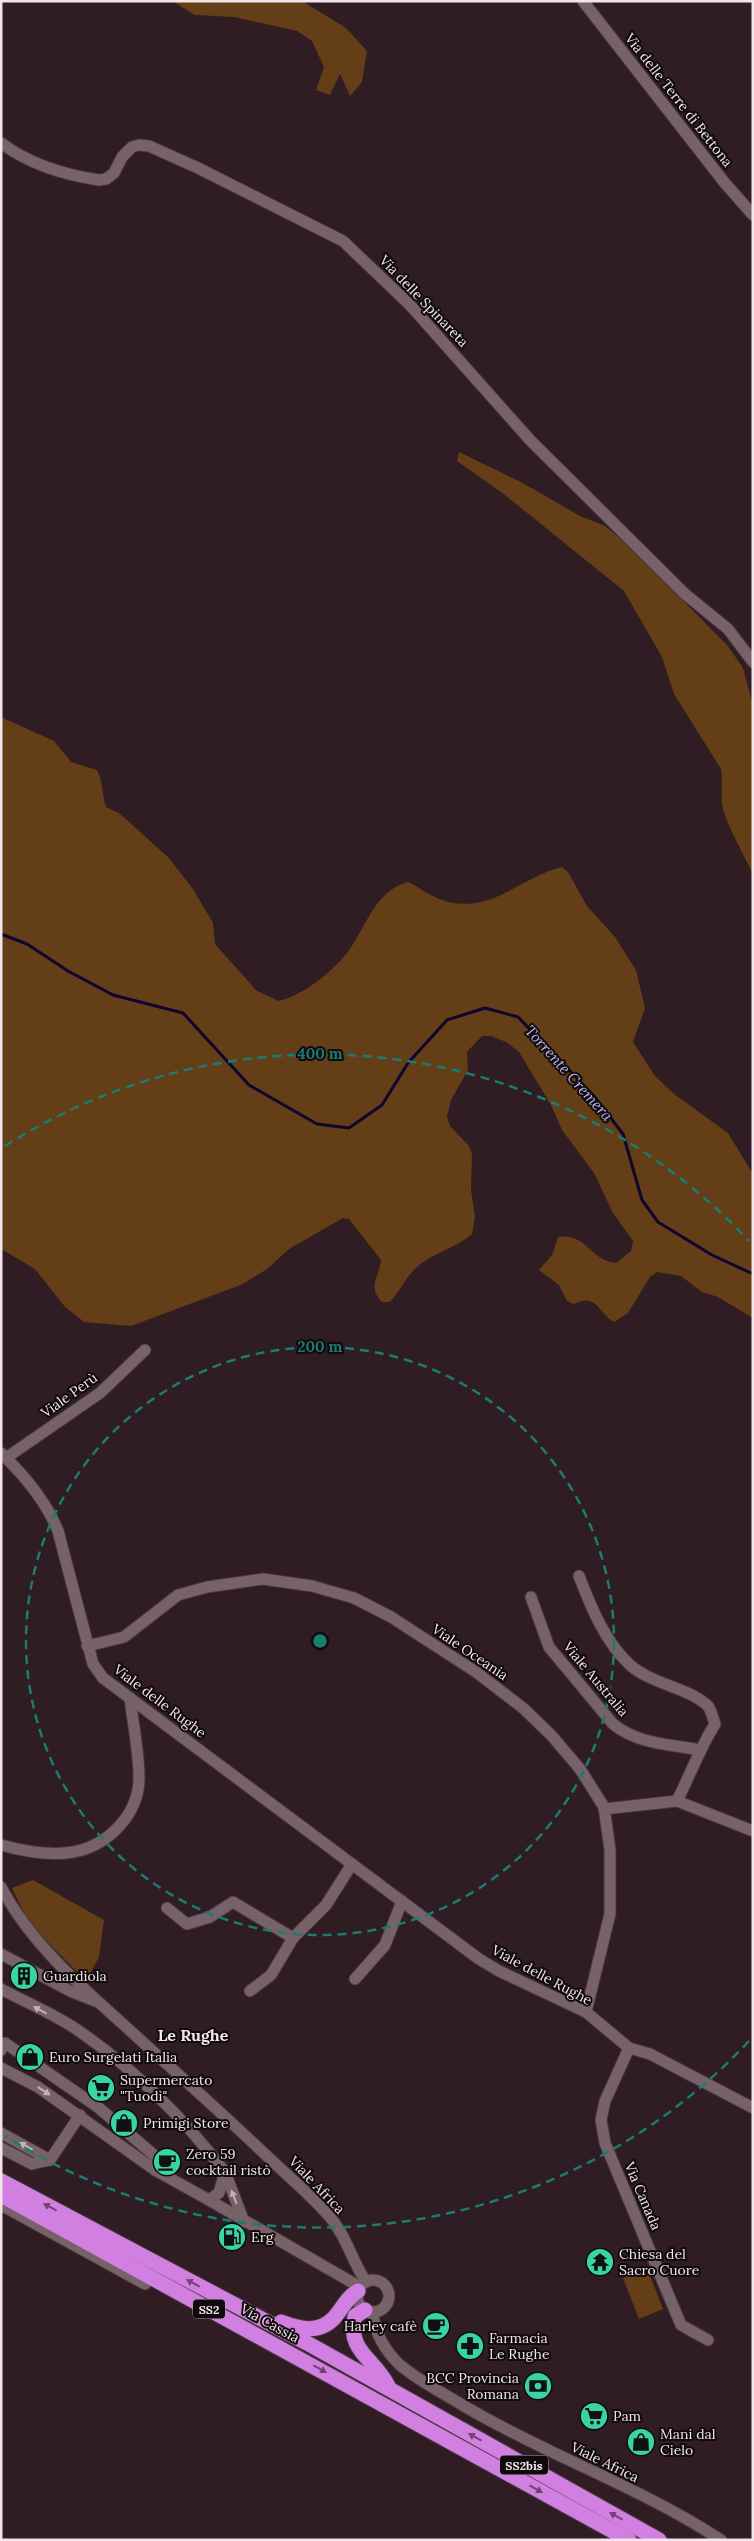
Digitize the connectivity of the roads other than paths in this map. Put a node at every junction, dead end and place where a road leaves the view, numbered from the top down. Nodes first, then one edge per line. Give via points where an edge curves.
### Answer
1 (583, 1) edge
2 (1, 143) edge
3 (753, 215) edge
4 (753, 662) edge
5 (145, 1350) dead end
6 (4, 1456) edge
7 (579, 1576) dead end
8 (530, 1597) dead end
9 (87, 1646) junction
10 (130, 1698) junction
11 (700, 1750) junction
12 (677, 1800) junction
13 (604, 1809) junction
14 (753, 1831) edge
15 (1, 1845) edge
16 (352, 1864) junction
17 (1, 1887) edge
18 (402, 1901) junction
19 (167, 1908) dead end
20 (293, 1938) junction
21 (2, 1953) edge
22 (355, 1979) dead end
23 (1, 1989) edge
24 (250, 1991) dead end
25 (99, 2003) junction
26 (586, 2012) junction
27 (629, 2048) junction
28 (1, 2050) edge
29 (1, 2068) edge
30 (753, 2108) edge
31 (80, 2115) junction
32 (1, 2133) edge
33 (1, 2148) edge
34 (50, 2160) junction
35 (156, 2170) junction
36 (225, 2172) junction
37 (1, 2181) edge
38 (1, 2195) edge
39 (209, 2200) junction
40 (1, 2205) edge
41 (244, 2222) junction
42 (145, 2284) joint
43 (361, 2287) junction
44 (369, 2311) junction
45 (254, 2316) junction
46 (708, 2340) dead end
47 (298, 2357) junction
48 (390, 2390) junction
49 (417, 2423) joint
50 (629, 2540) edge
51 (659, 2540) edge
52 (721, 2540) edge

1 - 3 street, Via delle Terre di Bettona
2 - 4 street, Via delle Spinareta via 37,164 98,180 114,173 122,157 132,147 149,146 343,241 410,305 530,440 675,584 728,629
5 - 6 street, Viale Perù via 100,1393
6 - 9 street, Viale delle Rughe via 50,1512 58,1531
7 - 11 street via 589,1603 608,1637 630,1665 652,1680 694,1696 709,1707 714,1724
8 - 11 street, Viale Australia via 549,1647 613,1724 637,1738
9 - 10 street, Viale delle Rughe via 92,1664 102,1678
9 - 13 street, Viale Oceania via 124,1637 178,1596 207,1587 263,1579 312,1586 354,1598 391,1617 461,1662 523,1708 580,1769
10 - 15 street via 139,1779 134,1806 122,1825 102,1841 73,1852 24,1851
10 - 16 street, Viale delle Rughe
11 - 12 street
12 - 13 street
12 - 14 street
13 - 26 street, Viale Oceania via 610,1850 610,1914
16 - 18 street, Viale delle Rughe
16 - 20 street via 326,1905
17 - 25 street, Viale Africa via 16,1915 36,1940
18 - 22 street via 385,1945
18 - 26 street, Viale delle Rughe via 499,1971
19 - 20 street via 187,1924 210,1917 233,1902
20 - 24 street via 271,1975
21 - 25 street via 72,1992
36 -> 23 street via 200,2139 141,2081 78,2030
25 - 43 street, Viale Africa via 242,2132 330,2217 343,2236
26 - 27 street, Viale delle Rughe
27 - 30 street, Viale delle Rughe via 650,2054
27 - 46 street, Via Canada via 605,2101 601,2120 605,2144 681,2324
28 - 35 street via 6,2043 99,2108 162,2162
29 -> 31 street via 38,2087
31 - 34 street
31 - 35 street
34 -> 32 street
33 - 34 street via 32,2164
35 - 39 street
36 - 39 street via 219,2193
41 -> 36 street
45 -> 37 highway, Via Cassia / SS2
38 - 47 highway, Via Cassia / SS2
39 - 41 street
40 - 42 street
41 - 43 street
42 - 47 highway via 271,2353
43 - 44 street, Viale Africa via 358,2301
43 - 44 street via 380,2282 388,2294 384,2308
43 - 45 highway via 348,2297 333,2319 310,2330
44 - 48 highway via 356,2316 352,2327 357,2348 384,2378
44 - 52 street, Viale Africa via 384,2345 412,2375 498,2426
45 - 48 highway, Via Cassia / SS2
47 -> 49 highway, Via Cassia / SS2
51 -> 48 highway, SS2bis
49 -> 50 highway, SS2bis

